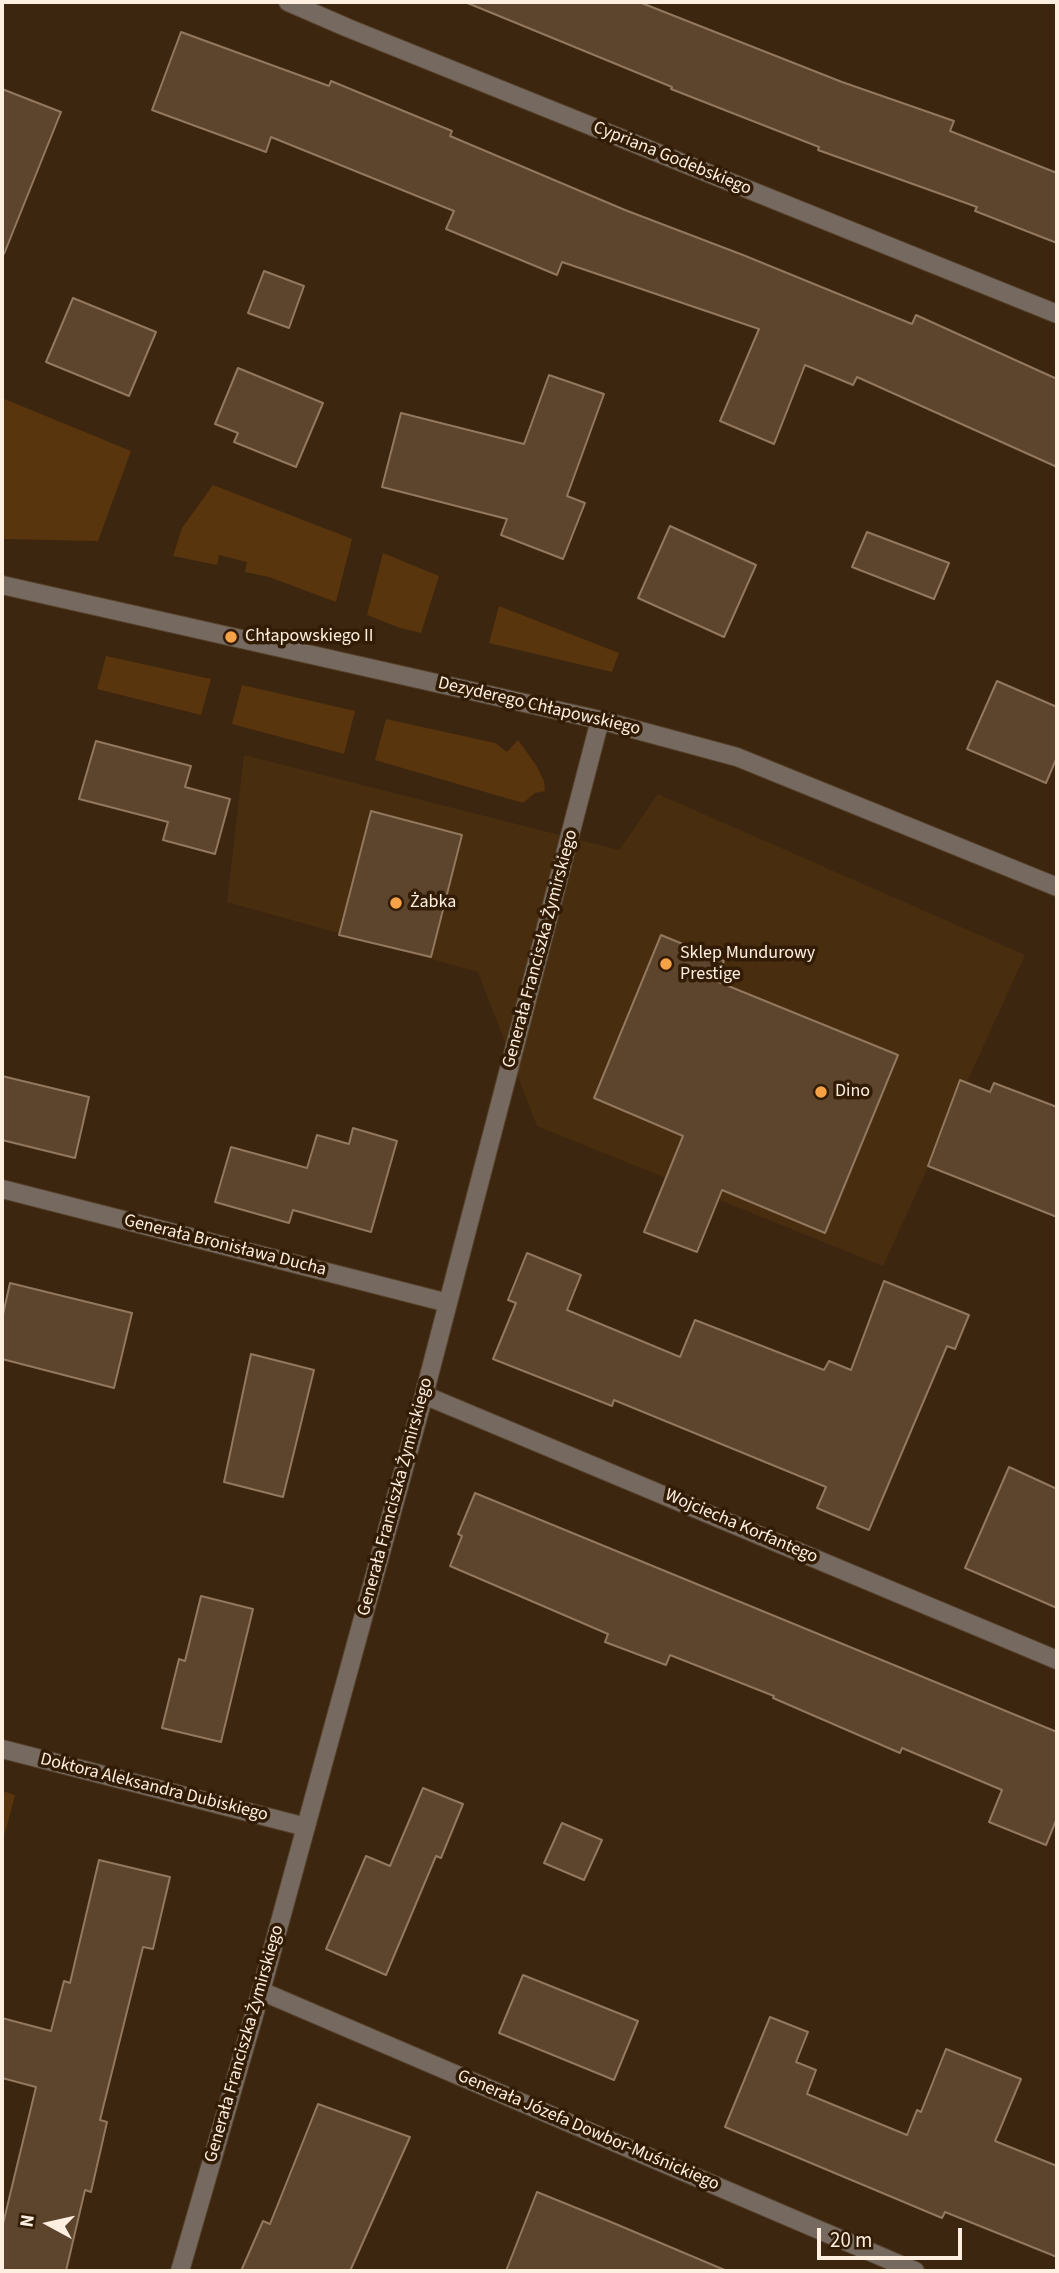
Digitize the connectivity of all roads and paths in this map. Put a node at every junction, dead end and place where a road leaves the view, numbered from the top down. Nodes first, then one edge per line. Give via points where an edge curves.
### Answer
1 (288, 2) edge
2 (1057, 314) edge
3 (2, 585) edge
4 (600, 720) junction
5 (1057, 887) edge
6 (2, 1189) edge
7 (448, 1303) junction
8 (424, 1395) junction
9 (1057, 1660) edge
10 (2, 1749) edge
11 (306, 1827) junction
12 (261, 1991) junction
13 (180, 2271) edge
14 (915, 2271) edge

1 - 2 street, Cypriana Godebskiego
3 - 4 street, Dezyderego Chłapowskiego
4 - 5 street, Dezyderego Chłapowskiego via 737,757
4 - 7 street, Generała Franciszka Żymirskiego
6 - 7 street, Generała Bronisława Ducha
7 - 8 street, Generała Franciszka Żymirskiego
8 - 9 street, Wojciecha Korfantego
8 - 11 street, Generała Franciszka Żymirskiego
10 - 11 street, Doktora Aleksandra Dubiskiego
11 - 12 street, Generała Franciszka Żymirskiego
12 - 13 street, Generała Franciszka Żymirskiego
12 - 14 street, Generała Józefa Dowbor-Muśnickiego

